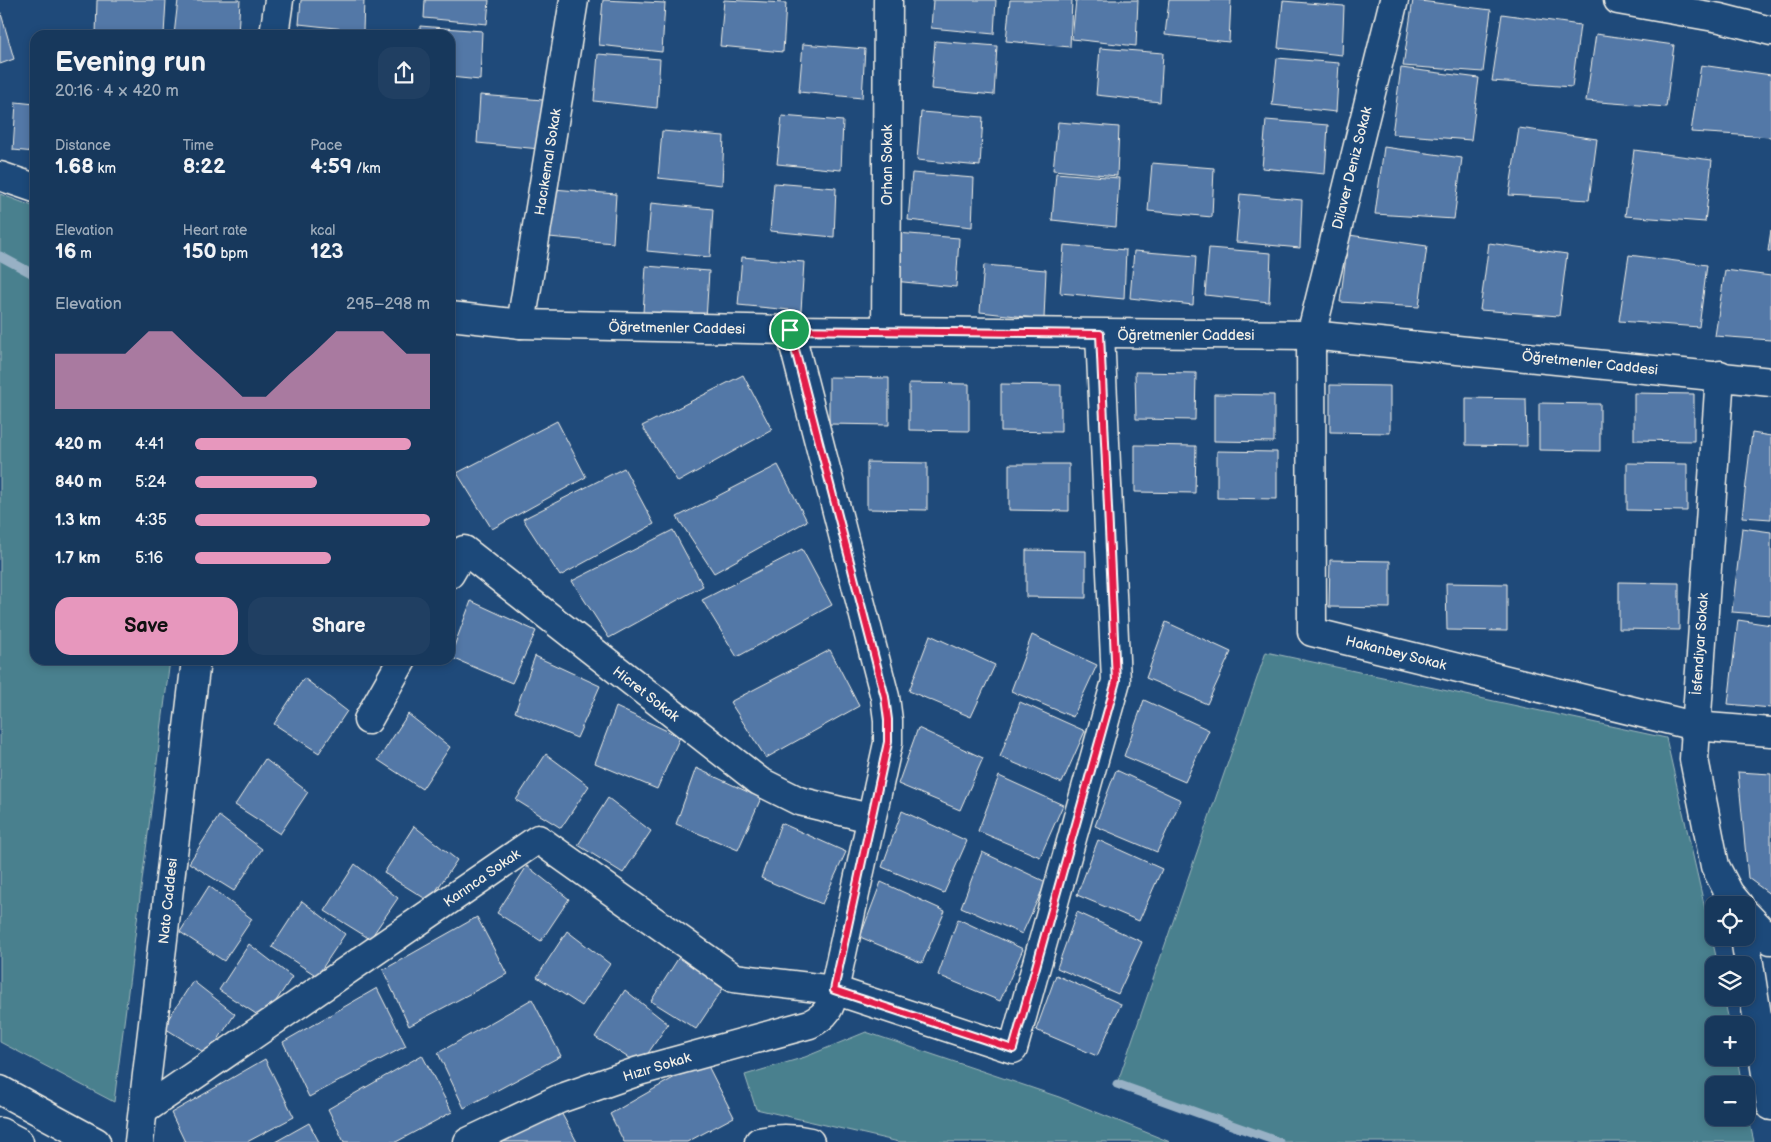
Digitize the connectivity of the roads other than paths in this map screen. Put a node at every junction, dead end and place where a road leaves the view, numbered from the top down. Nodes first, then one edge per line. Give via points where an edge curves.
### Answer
1 (279, 0) edge
2 (574, 0) edge
3 (888, 0) edge
4 (1394, 0) edge
5 (1618, 0) edge
6 (1723, 9) edge
7 (275, 30) edge
8 (1771, 32) edge
9 (0, 176) edge
10 (30, 186) edge
11 (455, 317) edge
12 (521, 324) junction
13 (790, 330) junction
14 (886, 331) junction
15 (1100, 334) junction
16 (1311, 335) junction
17 (1720, 375) junction
18 (1771, 382) edge
19 (455, 565) edge
20 (195, 665) edge
21 (399, 665) edge
22 (368, 720) dead end
23 (1694, 726) junction
24 (1771, 732) edge
25 (870, 818) junction
26 (1732, 896) edge
27 (1755, 923) edge
28 (1771, 940) edge
29 (1746, 946) edge
30 (834, 990) junction
31 (0, 1090) edge
32 (1771, 1106) edge
33 (144, 1110) junction
34 (0, 1132) edge
35 (19, 1142) edge
36 (96, 1142) edge
37 (139, 1142) edge
38 (468, 1142) edge
39 (759, 1142) edge
40 (810, 1142) edge

1 - 7 street
2 - 12 street, Hacıkemal Sokak
3 - 14 street, Orhan Sokak
4 - 16 street, Dilaver Deniz Sokak
5 - 6 street
6 - 8 street
9 - 10 street
11 - 12 street, Öğretmenler Caddesi
12 - 13 street, Öğretmenler Caddesi
13 - 14 street, Öğretmenler Caddesi
13 - 25 street, Hızır Sokak via 885,697 888,742
14 - 15 street, Öğretmenler Caddesi
15 - 16 street, Öğretmenler Caddesi
15 - 30 street via 1116,681 1013,1049
16 - 17 street, Öğretmenler Caddesi
16 - 23 street, Hakanbey Sokak via 1312,632
17 - 18 street, Öğretmenler Caddesi
17 - 23 street, İsfendiyar Sokak
19 - 25 street, Hicret Sokak via 464,550 760,781 799,802
20 - 33 street, Nato Caddesi
21 - 22 street
23 - 24 street, Hakanbey Sokak
23 - 26 street, İsfendiyar Sokak via 1694,760 1715,866
25 - 30 street, Hızır Sokak
27 - 28 street
29 - 32 street
30 - 33 street, Karınca Sokak via 734,978 538,839
30 - 38 street, Hızır Sokak via 831,1007 823,1017 810,1024 630,1074 559,1099
31 - 36 street
33 - 37 street, Nato Caddesi
34 - 35 street
39 - 40 street via 776,1138

